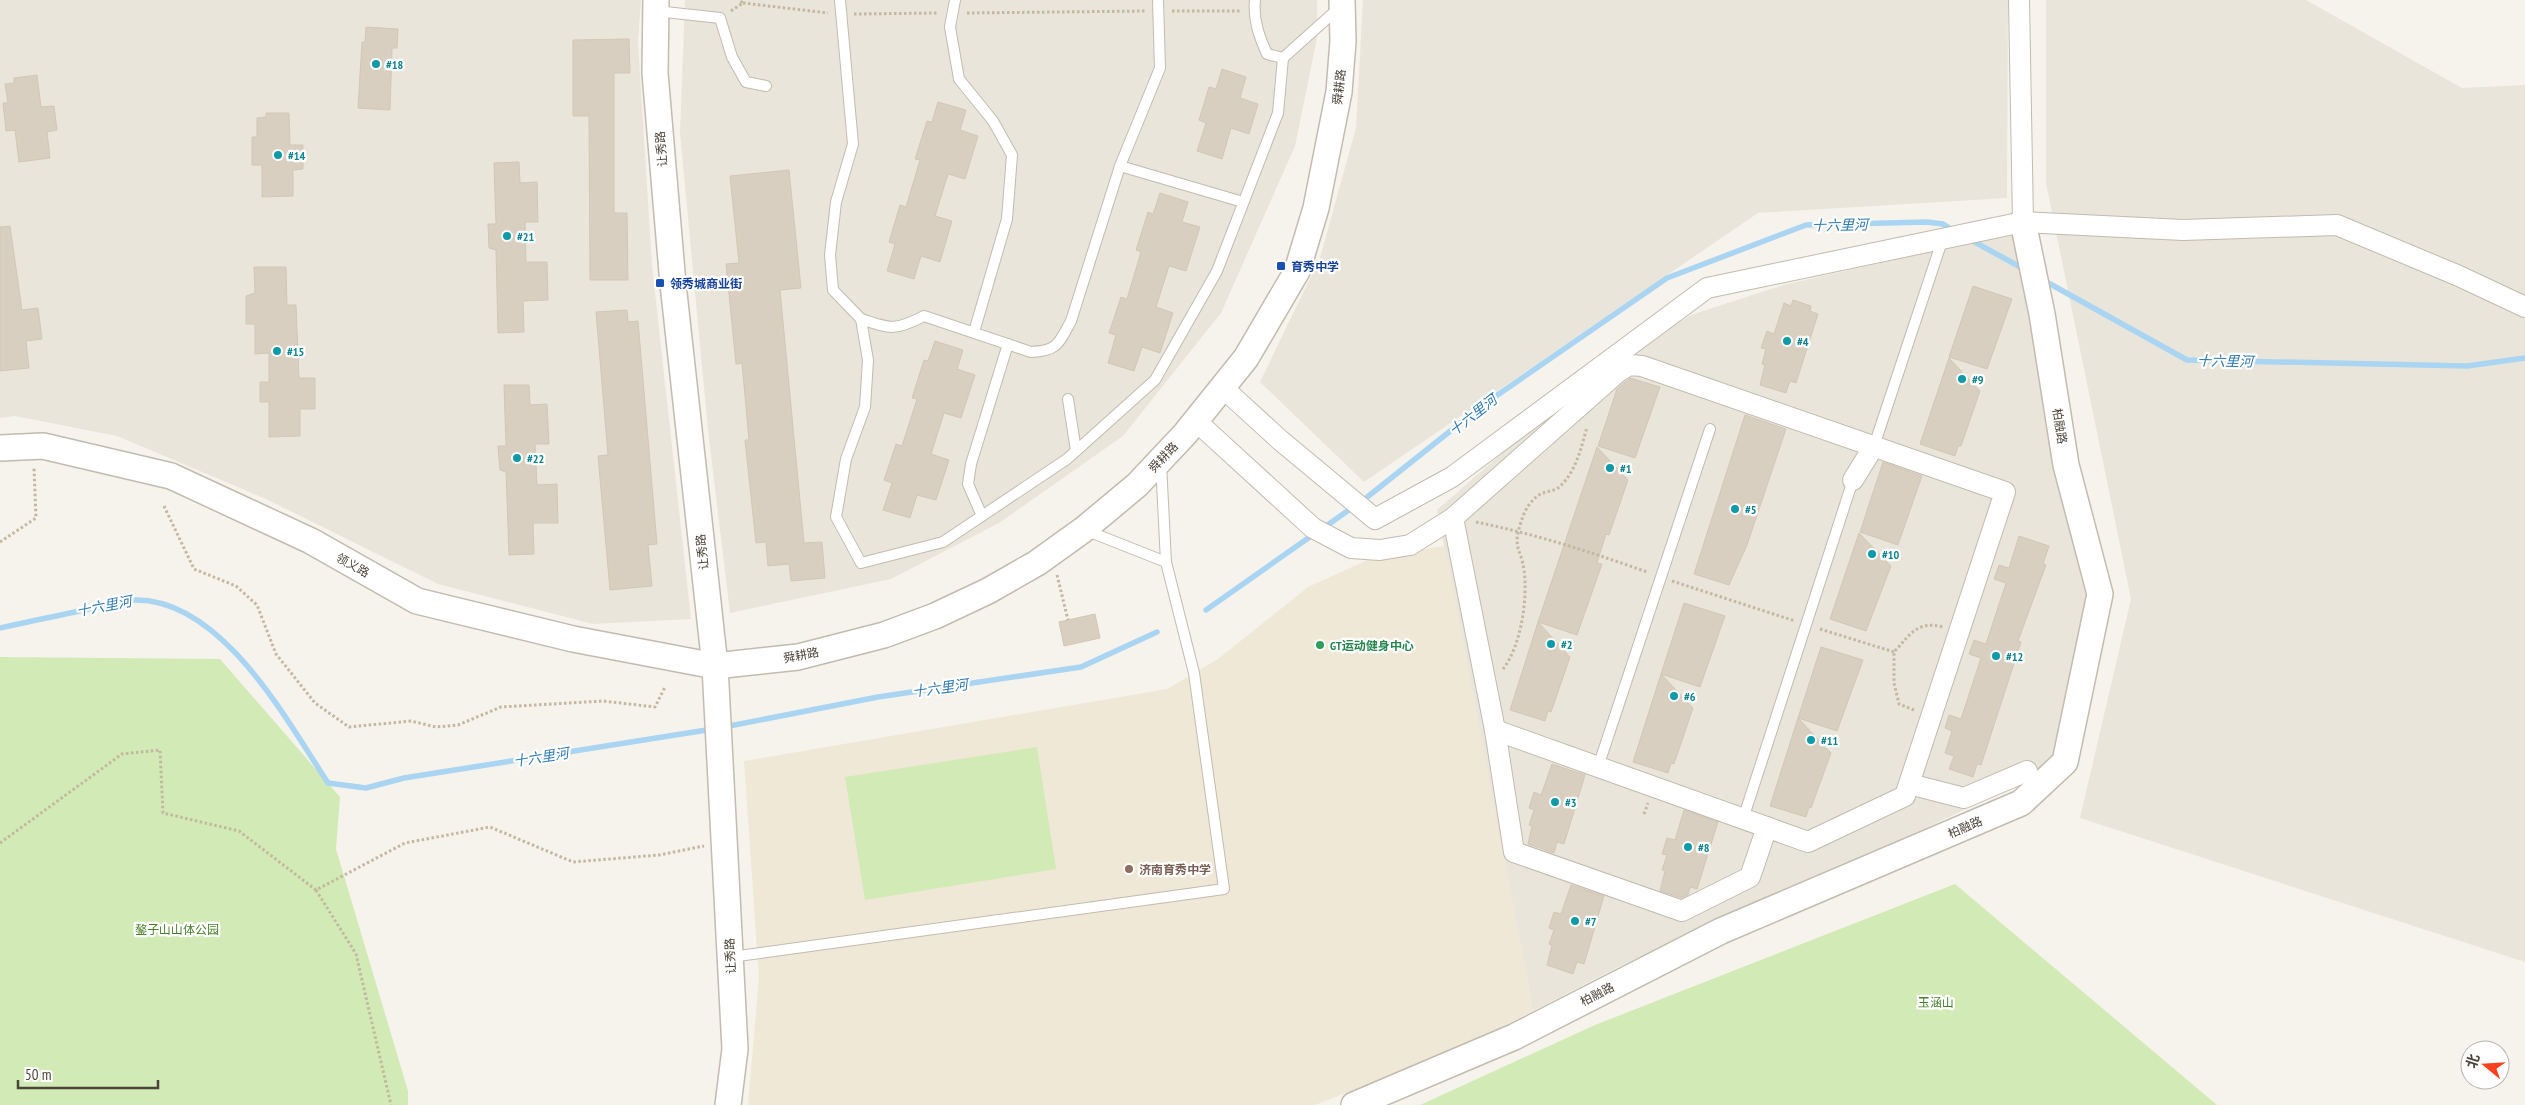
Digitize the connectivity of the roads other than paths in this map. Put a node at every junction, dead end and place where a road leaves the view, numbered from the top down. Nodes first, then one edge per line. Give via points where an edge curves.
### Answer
1 (840, 0) edge
2 (955, 0) edge
3 (1158, 0) edge
4 (1255, 0) edge
5 (2019, 0) edge
6 (1339, 2) edge
7 (655, 5) edge
8 (1283, 58) junction
9 (766, 86) dead end
10 (1120, 166) junction
11 (1243, 202) junction
12 (2023, 222) junction
13 (1943, 238) junction
14 (2525, 307) edge
15 (861, 318) junction
16 (974, 332) junction
17 (1008, 344) junction
18 (1222, 387) junction
19 (1068, 399) dead end
20 (1196, 421) junction
21 (1710, 428) dead end
22 (1874, 446) junction
23 (0, 448) edge
24 (1076, 451) junction
25 (1161, 460) junction
26 (1853, 480) joint
27 (982, 516) junction
28 (1453, 518) junction
29 (1083, 530) junction
30 (1166, 562) junction
31 (715, 666) junction
32 (1494, 730) junction
33 (1598, 767) junction
34 (2027, 771) dead end
35 (1908, 784) junction
36 (1743, 819) junction
37 (1767, 827) junction
38 (730, 957) junction
39 (728, 1105) edge
40 (1354, 1105) edge

1 - 15 lane via 853,144 836,202 830,255 834,290
2 - 16 lane via 950,28 959,78 993,121 1012,155 1007,219
3 - 10 lane via 1160,68
4 - 8 lane via 1258,34 1267,54
5 - 12 street
6 - 8 lane
6 - 18 street, 舜耕路 via 1343,41 1337,106 1316,208 1300,262 1246,358
7 - 9 lane via 720,18 732,57 746,82
7 - 31 street, 让秀路 via 655,73 673,284
8 - 11 lane via 1278,113
10 - 11 lane
10 - 17 lane via 1071,321 1059,343 1048,351 1031,352
11 - 24 lane via 1217,271 1154,380
12 - 13 street
12 - 14 street via 2183,230 2338,225
12 - 40 street, 柏融路 via 2042,314 2066,464 2100,594 2065,762 2021,803 1721,931 1514,1037
13 - 18 street via 1707,288 1452,478 1375,519
13 - 22 lane
15 - 16 lane via 890,328 924,316
15 - 27 lane via 868,360 865,407 846,459 836,517 861,563 943,542
16 - 17 lane
17 - 27 lane via 971,464 968,484
18 - 20 street, 舜耕路
19 - 24 lane
20 - 25 street, 舜耕路
20 - 28 street via 1321,532 1351,548 1380,550 1410,545
21 - 33 lane
22 - 26 street
22 - 28 street via 1650,369 1629,366 1618,372
22 - 35 street via 2005,492
23 - 31 street, 领义路 via 43,446 171,476 311,541 417,601 573,639
24 - 27 lane
25 - 29 street, 舜耕路 via 1137,485
25 - 30 lane
26 - 36 lane
28 - 32 street
29 - 30 lane
29 - 31 street, 舜耕路 via 988,591 936,616 884,635 798,657
30 - 38 lane via 1194,673 1224,889
31 - 38 street, 让秀路
32 - 33 street
32 - 37 street via 1514,852 1682,911 1750,877
33 - 36 street
34 - 35 street via 1964,798
35 - 37 street via 1904,796 1808,842
36 - 37 street
38 - 39 street, 让秀路 via 735,1049

